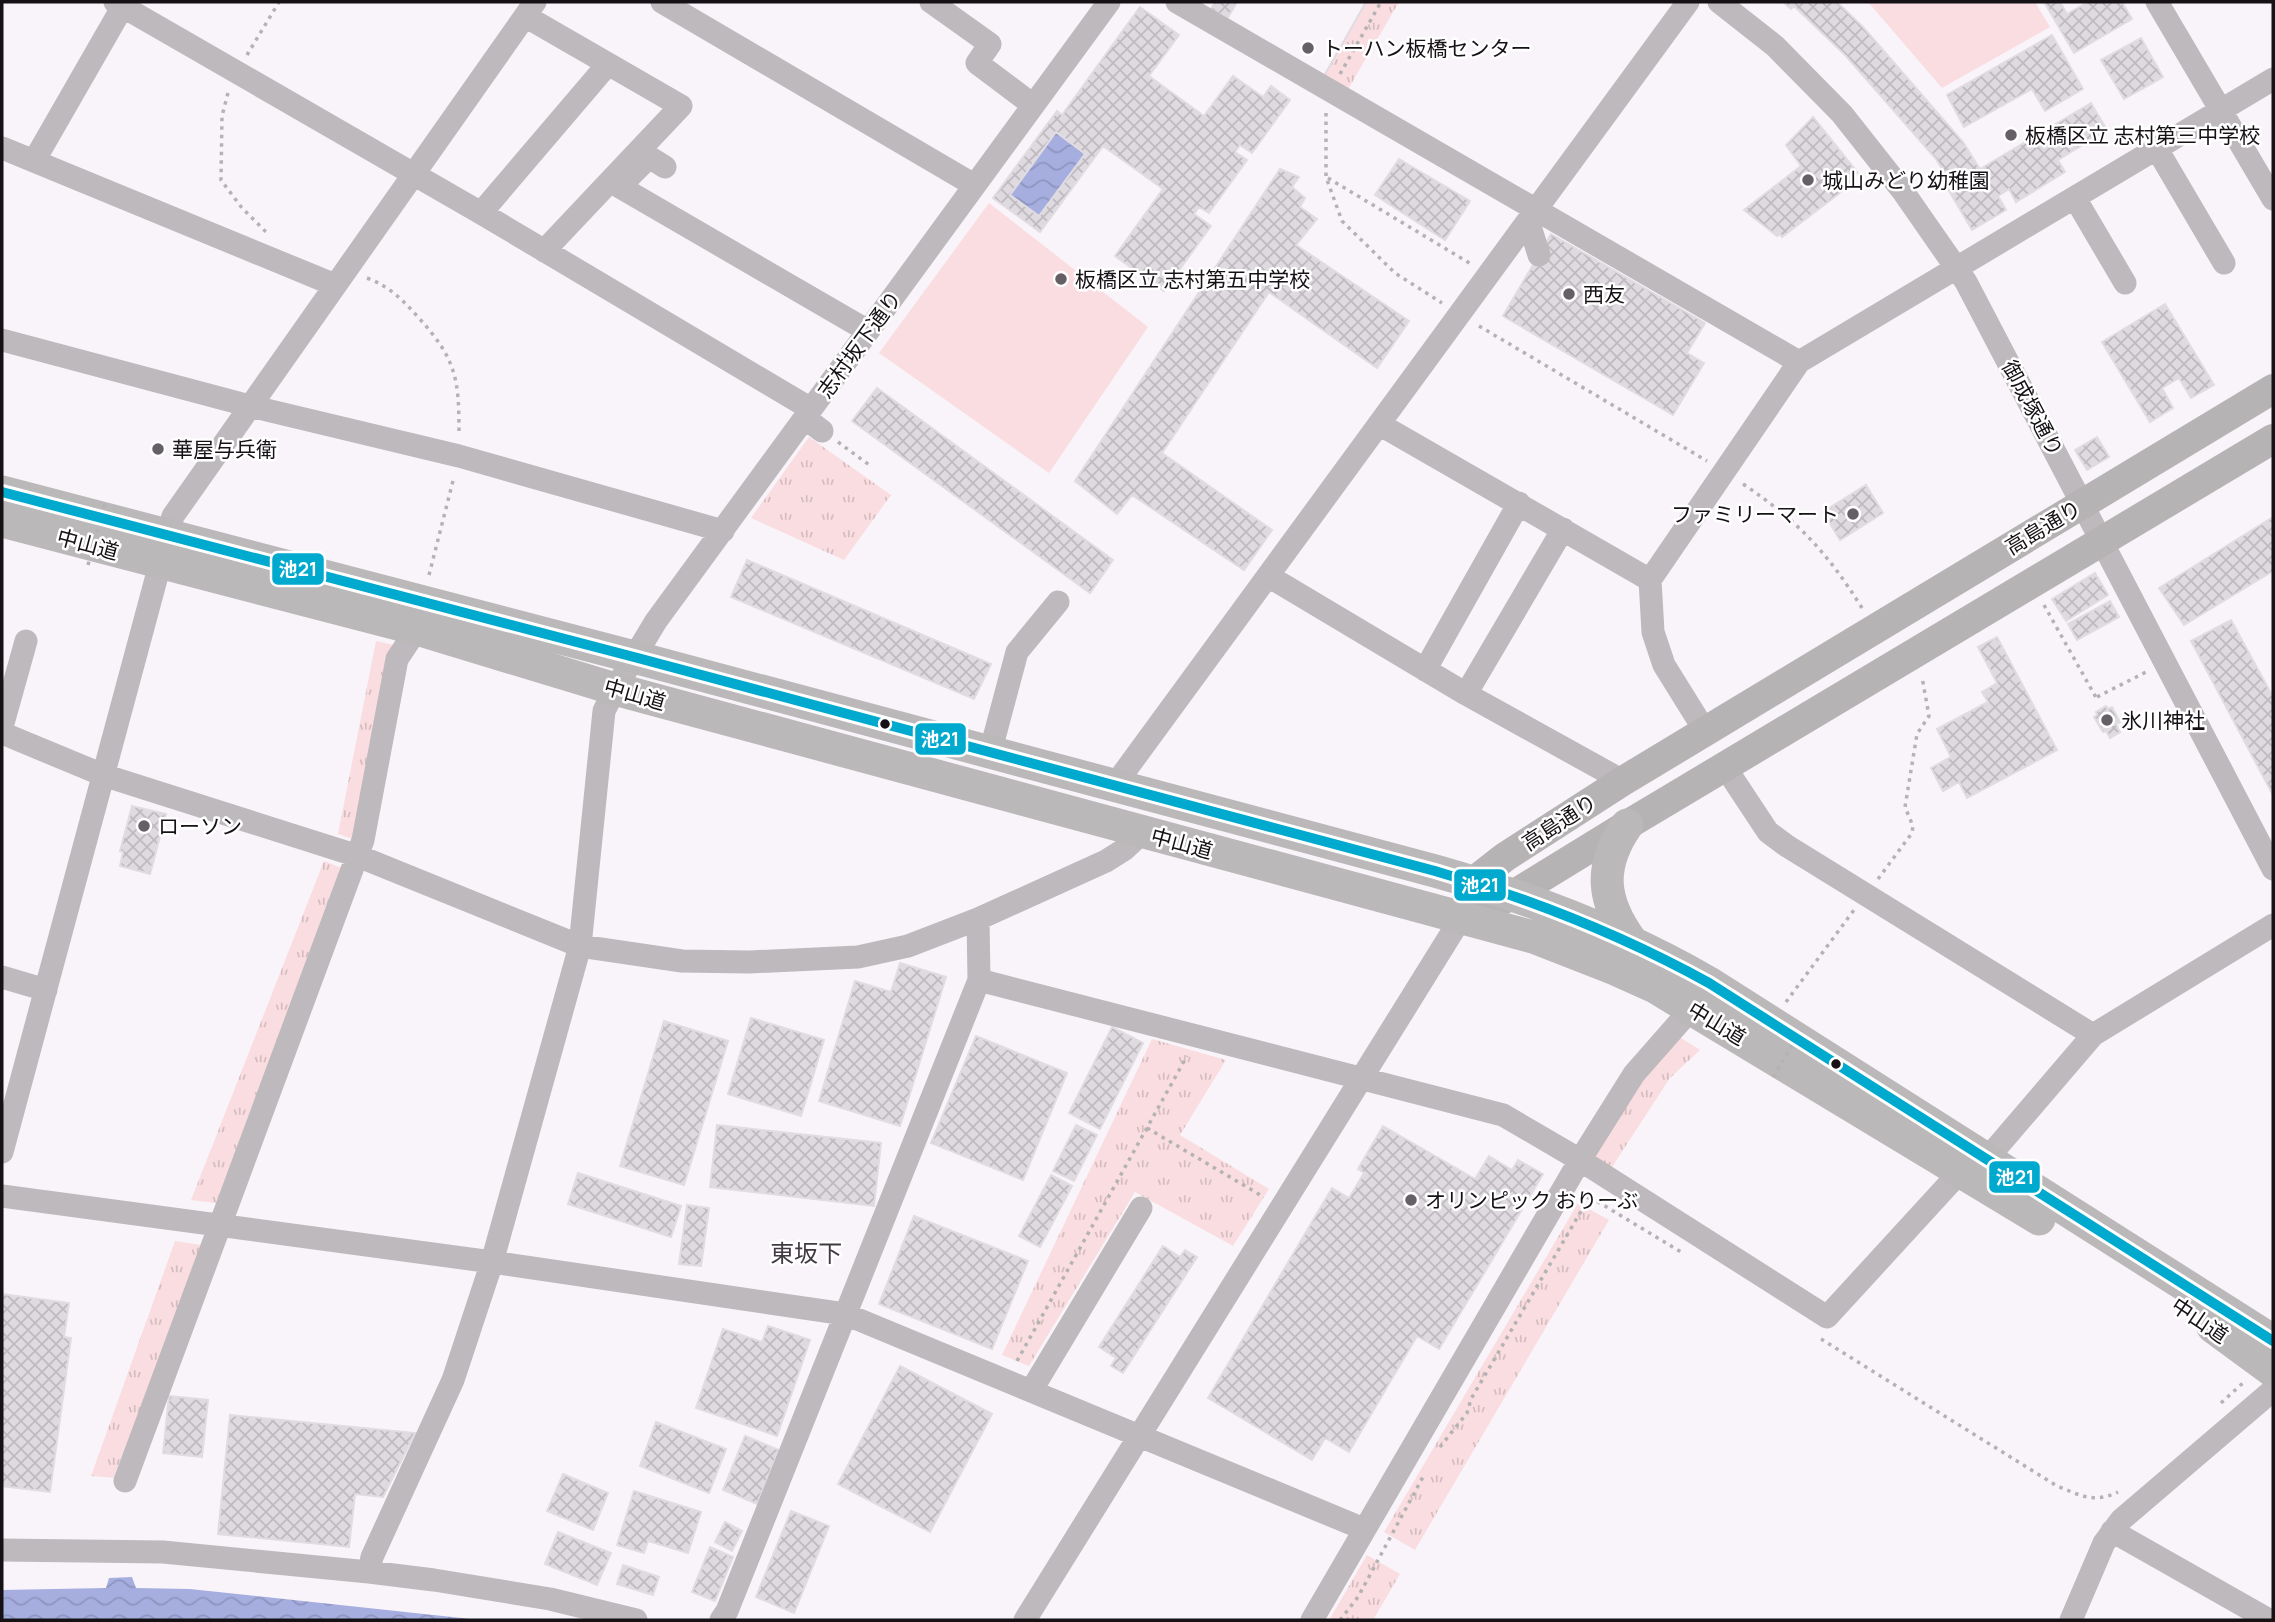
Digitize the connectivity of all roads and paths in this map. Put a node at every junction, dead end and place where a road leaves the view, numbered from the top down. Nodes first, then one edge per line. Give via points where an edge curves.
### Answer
1 (279, 2) edge
2 (662, 2) edge
3 (931, 2) edge
4 (1109, 2) edge
5 (1178, 2) edge
6 (1381, 2) edge
7 (1688, 2) edge
8 (1718, 2) edge
9 (2157, 2) edge
10 (119, 4) edge
11 (530, 9) edge
12 (608, 64) junction
13 (237, 72) junction
14 (2273, 79) edge
15 (1333, 85) dead end
16 (1033, 104) junction
17 (2221, 110) junction
18 (1326, 111) dead end
19 (2, 148) edge
20 (2157, 149) junction
21 (34, 161) junction
22 (665, 167) dead end
23 (413, 176) junction
24 (1326, 177) junction
25 (974, 185) junction
26 (620, 187) junction
27 (2075, 198) junction
28 (2273, 199) edge
29 (481, 213) junction
30 (1532, 216) junction
31 (272, 236) dead end
32 (549, 254) junction
33 (1539, 256) dead end
34 (2224, 262) dead end
35 (1957, 269) junction
36 (1489, 275) junction
37 (341, 277) junction
38 (2124, 283) dead end
39 (1459, 314) junction
40 (868, 331) junction
41 (2, 340) edge
42 (1799, 362) junction
43 (2273, 389) edge
44 (250, 406) junction
45 (813, 419) junction
46 (1379, 424) junction
47 (2273, 439) edge
48 (459, 456) junction
49 (872, 467) dead end
50 (1723, 471) junction
51 (2, 492) edge
52 (105, 503) dead end
53 (1519, 503) junction
54 (2083, 503) junction
55 (2, 521) edge
56 (1563, 529) junction
57 (723, 531) junction
58 (2102, 539) junction
59 (163, 550) junction
60 (88, 565) dead end
61 (1268, 576) junction
62 (1650, 580) junction
63 (426, 587) dead end
64 (1058, 602) dead end
65 (2043, 602) dead end
66 (1863, 610) dead end
67 (417, 629) junction
68 (26, 641) dead end
69 (634, 657) junction
70 (1425, 670) junction
71 (2148, 671) dead end
72 (1922, 675) dead end
73 (615, 689) junction
74 (1466, 694) junction
75 (2, 727) edge
76 (1705, 731) junction
77 (2, 733) edge
78 (990, 753) junction
79 (1725, 766) junction
80 (103, 775) junction
81 (1623, 781) junction
82 (1114, 786) junction
83 (1627, 825) junction
84 (1143, 832) junction
85 (358, 856) junction
86 (2273, 869) edge
87 (1473, 882) junction
88 (1867, 894) junction
89 (1513, 895) junction
90 (1461, 918) junction
91 (978, 919) junction
92 (2273, 925) edge
93 (1631, 941) junction
94 (580, 946) junction
95 (2, 977) edge
96 (979, 980) junction
97 (46, 990) junction
98 (1784, 1004) dead end
99 (1692, 1008) junction
100 (1804, 1027) dead end
101 (2093, 1035) junction
102 (1199, 1036) junction
103 (1773, 1077) dead end
104 (1363, 1078) junction
105 (1147, 1128) junction
106 (2, 1152) edge
107 (1588, 1166) junction
108 (1973, 1166) junction
109 (2, 1196) edge
110 (1590, 1197) junction
111 (1267, 1199) dead end
112 (1141, 1208) dead end
113 (219, 1226) junction
114 (1682, 1253) dead end
115 (492, 1262) junction
116 (845, 1314) junction
117 (1821, 1339) dead end
118 (2273, 1341) edge
119 (1015, 1364) dead end
120 (2261, 1374) edge
121 (2273, 1390) edge
122 (1031, 1391) junction
123 (2220, 1404) dead end
124 (1140, 1436) junction
125 (1439, 1448) dead end
126 (1424, 1474) dead end
127 (125, 1481) dead end
128 (2120, 1491) dead end
129 (1364, 1530) junction
130 (2112, 1531) junction
131 (2, 1550) edge
132 (369, 1572) junction
133 (2261, 1618) edge
134 (636, 1620) edge
135 (721, 1620) edge
136 (1024, 1620) edge
137 (1312, 1620) edge
138 (1340, 1620) edge
139 (2071, 1620) edge

1 - 13 path
2 - 25 street
3 - 16 street via 990,44 977,63
4 - 16 street, 志村坂下通り
5 - 30 street
6 - 15 path
7 - 30 street
8 - 35 street, 御成塚通り via 1774,46 1842,114
9 - 17 street
10 - 13 street
10 - 21 street
11 - 12 street
11 - 23 street
12 - 29 street
12 - 32 street via 681,106
13 - 23 street
13 - 31 path via 222,116 221,180
14 - 17 street
16 - 25 street, 志村坂下通り
17 - 20 street
17 - 28 street
18 - 24 path
19 - 21 street
20 - 27 street
20 - 34 street
21 - 37 street
22 - 26 street via 649,157
23 - 29 street
23 - 37 street
24 - 36 path
24 - 39 path via 1342,221 1395,273
25 - 40 street, 志村坂下通り
26 - 32 street
26 - 40 street
27 - 35 street
27 - 38 street
29 - 32 street
30 - 33 street
30 - 36 street
30 - 42 street
32 - 45 street
35 - 42 street
35 - 54 street, 御成塚通り
36 - 39 street
37 - 44 street
37 - 48 path via 373,280 404,300 437,338 457,386
39 - 46 street
39 - 50 path
40 - 45 street, 志村坂下通り
41 - 44 street
42 - 50 street
43 - 54 main road, 高島通り
44 - 48 street
44 - 59 street via 175,511
45 - 49 path
45 - 57 street, 志村坂下通り
46 - 53 street
46 - 61 street
47 - 58 main road, 高島通り
48 - 57 street
48 - 63 path
50 - 62 street
50 - 66 path via 1805,531 1830,559
51 - 59 highway, 中山道
52 - 60 path, bridge
53 - 56 street
53 - 70 street
54 - 58 street, 御成塚通り
54 - 76 main road, 高島通り
55 - 59 highway, 中山道
56 - 62 street
56 - 74 street
57 - 69 street, 志村坂下通り
58 - 79 main road, 高島通り
58 - 86 street, 御成塚通り
59 - 67 highway, 中山道
59 - 69 highway, 中山道
59 - 80 street
61 - 70 street
61 - 82 street
62 - 76 street via 1653,632 1664,665
64 - 78 street via 1017,652
65 - 71 path via 2097,699
67 - 73 highway, 中山道
67 - 85 street via 397,659
68 - 75 street
69 - 73 street, 志村坂下通り
69 - 78 highway, 中山道
70 - 74 street
72 - 88 path via 1929,716 1917,734 1905,807 1912,833
73 - 84 highway, 中山道
73 - 94 street, 志村坂下通り via 604,711
74 - 81 street
76 - 81 main road, 高島通り
77 - 80 street
78 - 82 highway, 中山道
79 - 83 main road, 高島通り
79 - 88 street via 1768,832
80 - 85 street
80 - 97 street
81 - 87 main road, 高島通り
82 - 87 highway, 中山道
83 - 89 main road, 高島通り
83 - 93 highway via 1611,854 1607,887 1614,913
84 - 90 highway, 中山道
84 - 91 street via 1106,861
85 - 94 street
85 - 113 street
87 - 89 highway, 中山道
87 - 90 main road
88 - 98 path
88 - 101 street
89 - 90 main road, 高島通り
89 - 93 highway, 中山道
90 - 99 highway, 中山道 via 1574,951
90 - 104 street
91 - 94 street via 908,946 858,957 682,961
91 - 96 street
92 - 101 street
93 - 108 highway, 中山道 via 1709,983
94 - 115 street, 志村坂下通り
95 - 97 street
96 - 102 street
96 - 116 street
97 - 106 street
99 - 107 street via 1634,1074
99 - 108 highway, 中山道
100 - 103 path, bridge
101 - 108 street
102 - 104 street
102 - 105 path
104 - 107 street via 1503,1115
104 - 124 street
105 - 111 path
105 - 119 path
107 - 108 street via 1826,1317
107 - 110 path via 1595,1189
107 - 129 street
108 - 118 highway, 中山道
108 - 120 highway, 中山道 via 2146,1284
109 - 113 street
110 - 114 path
110 - 125 path via 1466,1413
112 - 122 street
113 - 115 street
113 - 127 street
115 - 116 street
115 - 132 street, 志村坂下通り via 453,1380
116 - 122 street
116 - 135 street
117 - 128 path via 2057,1486 2087,1498 2105,1499
120 - 123 path
121 - 130 street
122 - 124 street
124 - 129 street
124 - 136 street
126 - 138 path via 1358,1597
129 - 137 street
130 - 133 street
130 - 139 street
131 - 132 street via 163,1552
132 - 134 street via 550,1600

